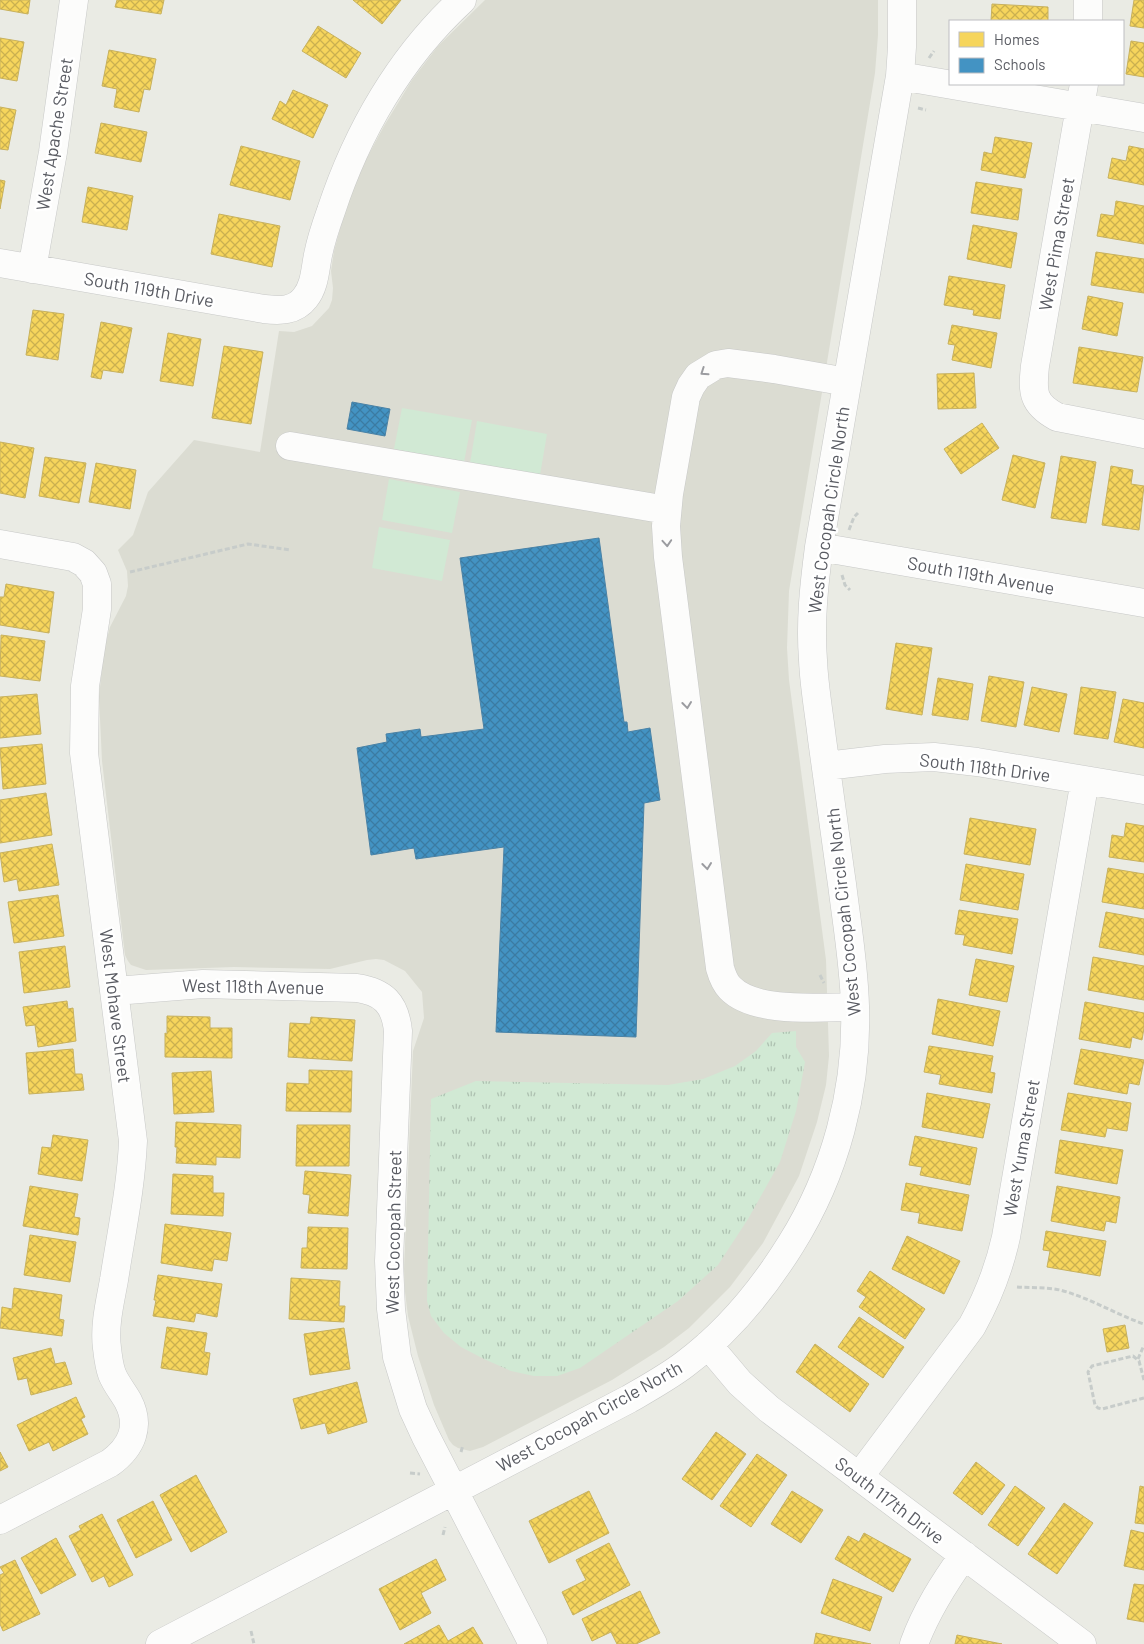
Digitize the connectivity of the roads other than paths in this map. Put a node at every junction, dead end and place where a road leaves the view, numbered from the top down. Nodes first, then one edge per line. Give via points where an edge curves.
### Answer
1 (74, 0) edge
2 (462, 0) edge
3 (902, 0) edge
4 (1088, 0) edge
5 (1088, 20) edge
6 (900, 76) junction
7 (949, 81) edge
8 (982, 85) edge
9 (1082, 96) edge
10 (1144, 118) edge
11 (0, 263) edge
12 (32, 269) junction
13 (847, 382) junction
14 (1144, 434) edge
15 (290, 446) dead end
16 (667, 510) junction
17 (0, 544) edge
18 (819, 547) junction
19 (1144, 603) edge
20 (826, 766) junction
21 (1085, 780) junction
22 (1144, 790) edge
23 (115, 991) junction
24 (388, 1001) joint
25 (856, 1007) junction
26 (708, 1345) junction
27 (859, 1477) junction
28 (453, 1490) junction
29 (0, 1520) edge
30 (964, 1555) junction
31 (160, 1644) edge
32 (533, 1644) edge
33 (914, 1644) edge
34 (1082, 1644) edge

1 - 12 street, West Apache Street via 53,152
2 - 12 street, South 119th Drive via 406,62 370,118 334,200 312,287 298,306 287,310 264,309
3 - 6 street, West Cocopah Circle North
4 - 5 street
6 - 7 street
6 - 13 street, West Cocopah Circle North
8 - 9 street
9 - 10 street
9 - 14 street, West Pima Street via 1033,392 1038,404 1057,417
11 - 12 street, South 119th Drive
13 -> 16 street via 728,363 716,365 698,376 691,386 684,410
13 - 18 street, West Cocopah Circle North
15 - 16 street
16 -> 25 street via 669,566 723,977 740,996 764,1004
17 - 23 street, West Mohave Street via 73,557 84,563 98,584 85,686 84,753
18 - 19 street, South 119th Avenue
18 - 20 street, West Cocopah Circle North via 812,614 812,660
20 - 21 street, South 118th Drive via 934,757
20 - 25 street, West Cocopah Circle North
21 - 22 street, South 118th Drive
21 - 27 street, West Yuma Street via 996,1274 972,1326
23 - 24 street, West 118th Avenue via 203,984 347,988 368,990
23 - 29 street, West Mohave Street via 132,1141 106,1347 112,1374 132,1410 133,1435 127,1448 110,1463
24 - 28 street, West Cocopah Street via 397,1019 398,1030 389,1261 393,1334 413,1408
25 - 26 street, West Cocopah Circle North via 848,1097 840,1135 822,1184 780,1262
26 - 27 street, South 117th Drive via 754,1396
26 - 28 street, West Cocopah Circle North via 686,1364 647,1389
27 - 30 street, South 117th Drive
28 - 31 street, West Cocopah Circle North
28 - 32 street, West Cocopah Street
30 - 33 street via 938,1593
30 - 34 street, South 117th Drive

